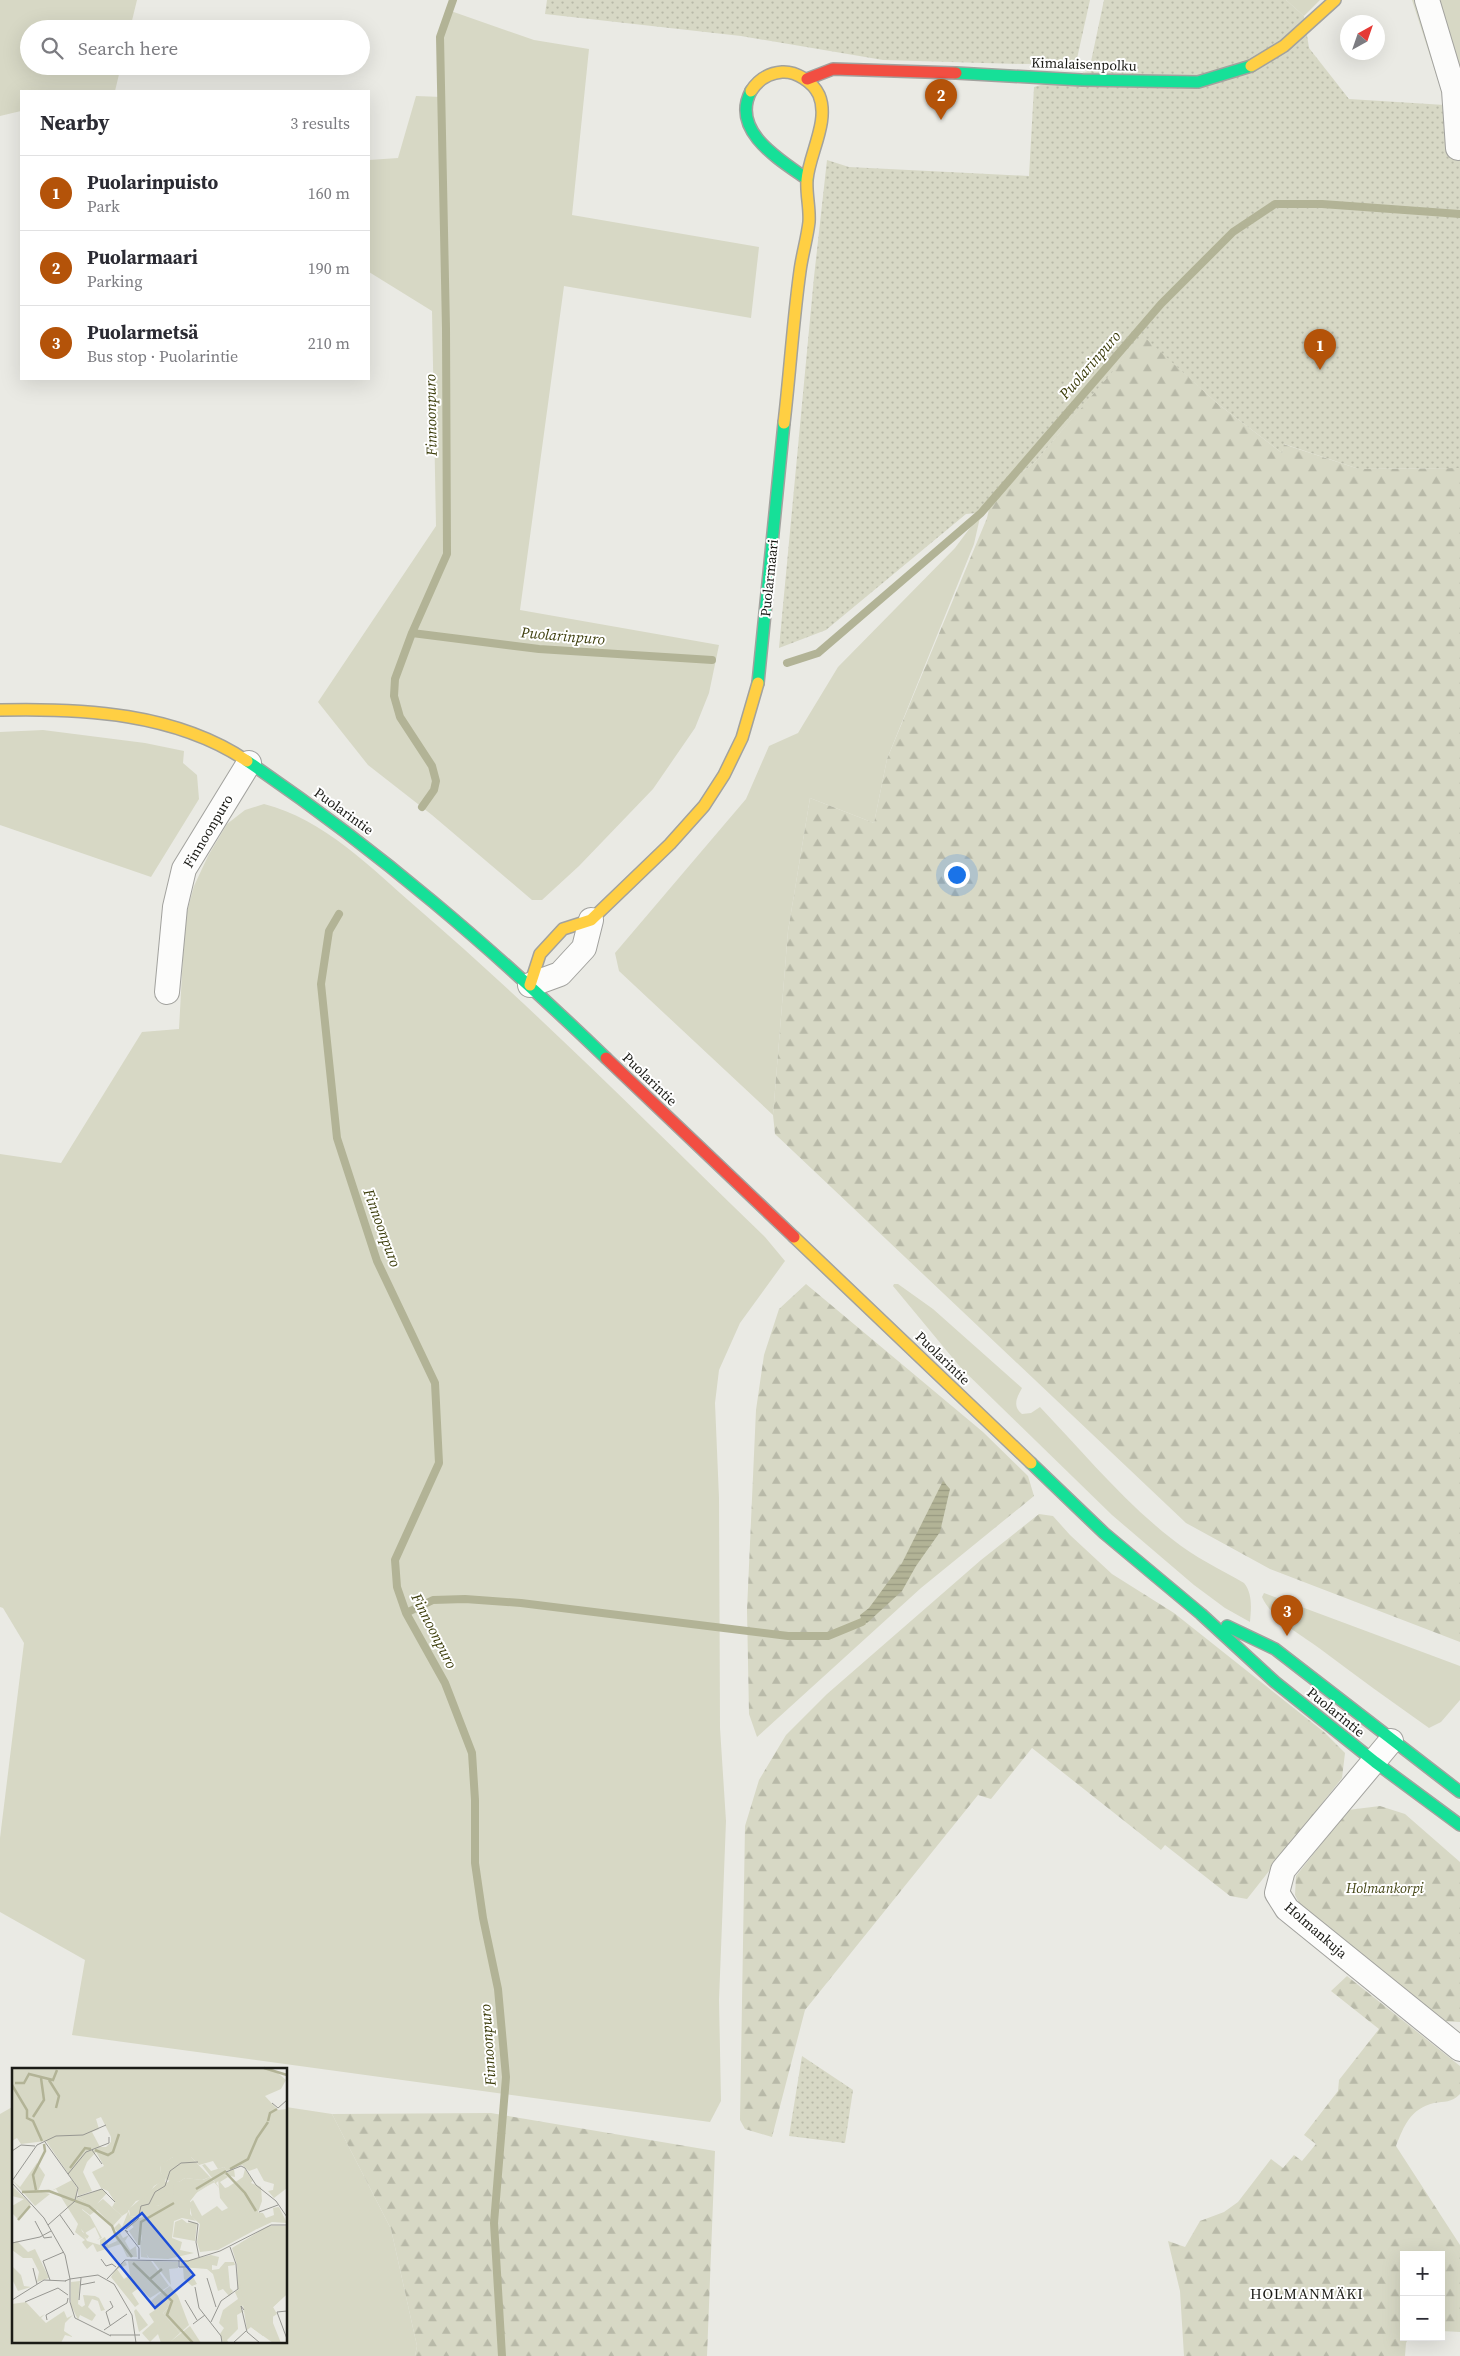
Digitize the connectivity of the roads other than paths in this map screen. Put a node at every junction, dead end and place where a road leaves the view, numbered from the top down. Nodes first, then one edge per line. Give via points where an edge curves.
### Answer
1 (1335, 0) edge
2 (1427, 0) edge
3 (807, 79) junction
4 (1458, 148) dead end
5 (807, 179) junction
6 (0, 710) edge
7 (249, 763) junction
8 (591, 920) joint
9 (530, 985) junction
10 (167, 992) dead end
11 (1201, 1614) junction
12 (1391, 1741) junction
13 (1375, 1762) junction
14 (1460, 1792) edge
15 (1460, 1825) edge
16 (1460, 2049) edge

1 - 3 main road, Kimalaisenpolku via 1284,46 1257,64 1198,82 871,69 833,70
2 - 4 street via 1454,90
3 - 5 main road, Puolarmaari via 819,94 823,111
3 - 5 main road via 795,73 769,74 748,95 745,108 747,123 754,135
5 - 8 main road, Puolarmaari via 809,217 800,270 753,706 724,776 704,806 670,844
6 - 7 main road, Puolarintie via 39,708 137,718 213,741
7 - 9 main road, Puolarintie via 329,817 426,892
7 - 10 street, Finnoonpuro via 184,870 175,907
8 - 9 street, Puolarmaari via 584,948 560,974
9 - 11 main road, Puolarintie via 1104,1533
11 - 12 main road, Puolarintie via 1275,1649
11 - 13 main road, Puolarintie via 1275,1682
12 - 13 street, Holmankuja
12 - 14 main road, Puolarintie
13 - 15 main road, Puolarintie
13 - 16 street, Holmankuja via 1283,1870 1277,1893 1287,1909

